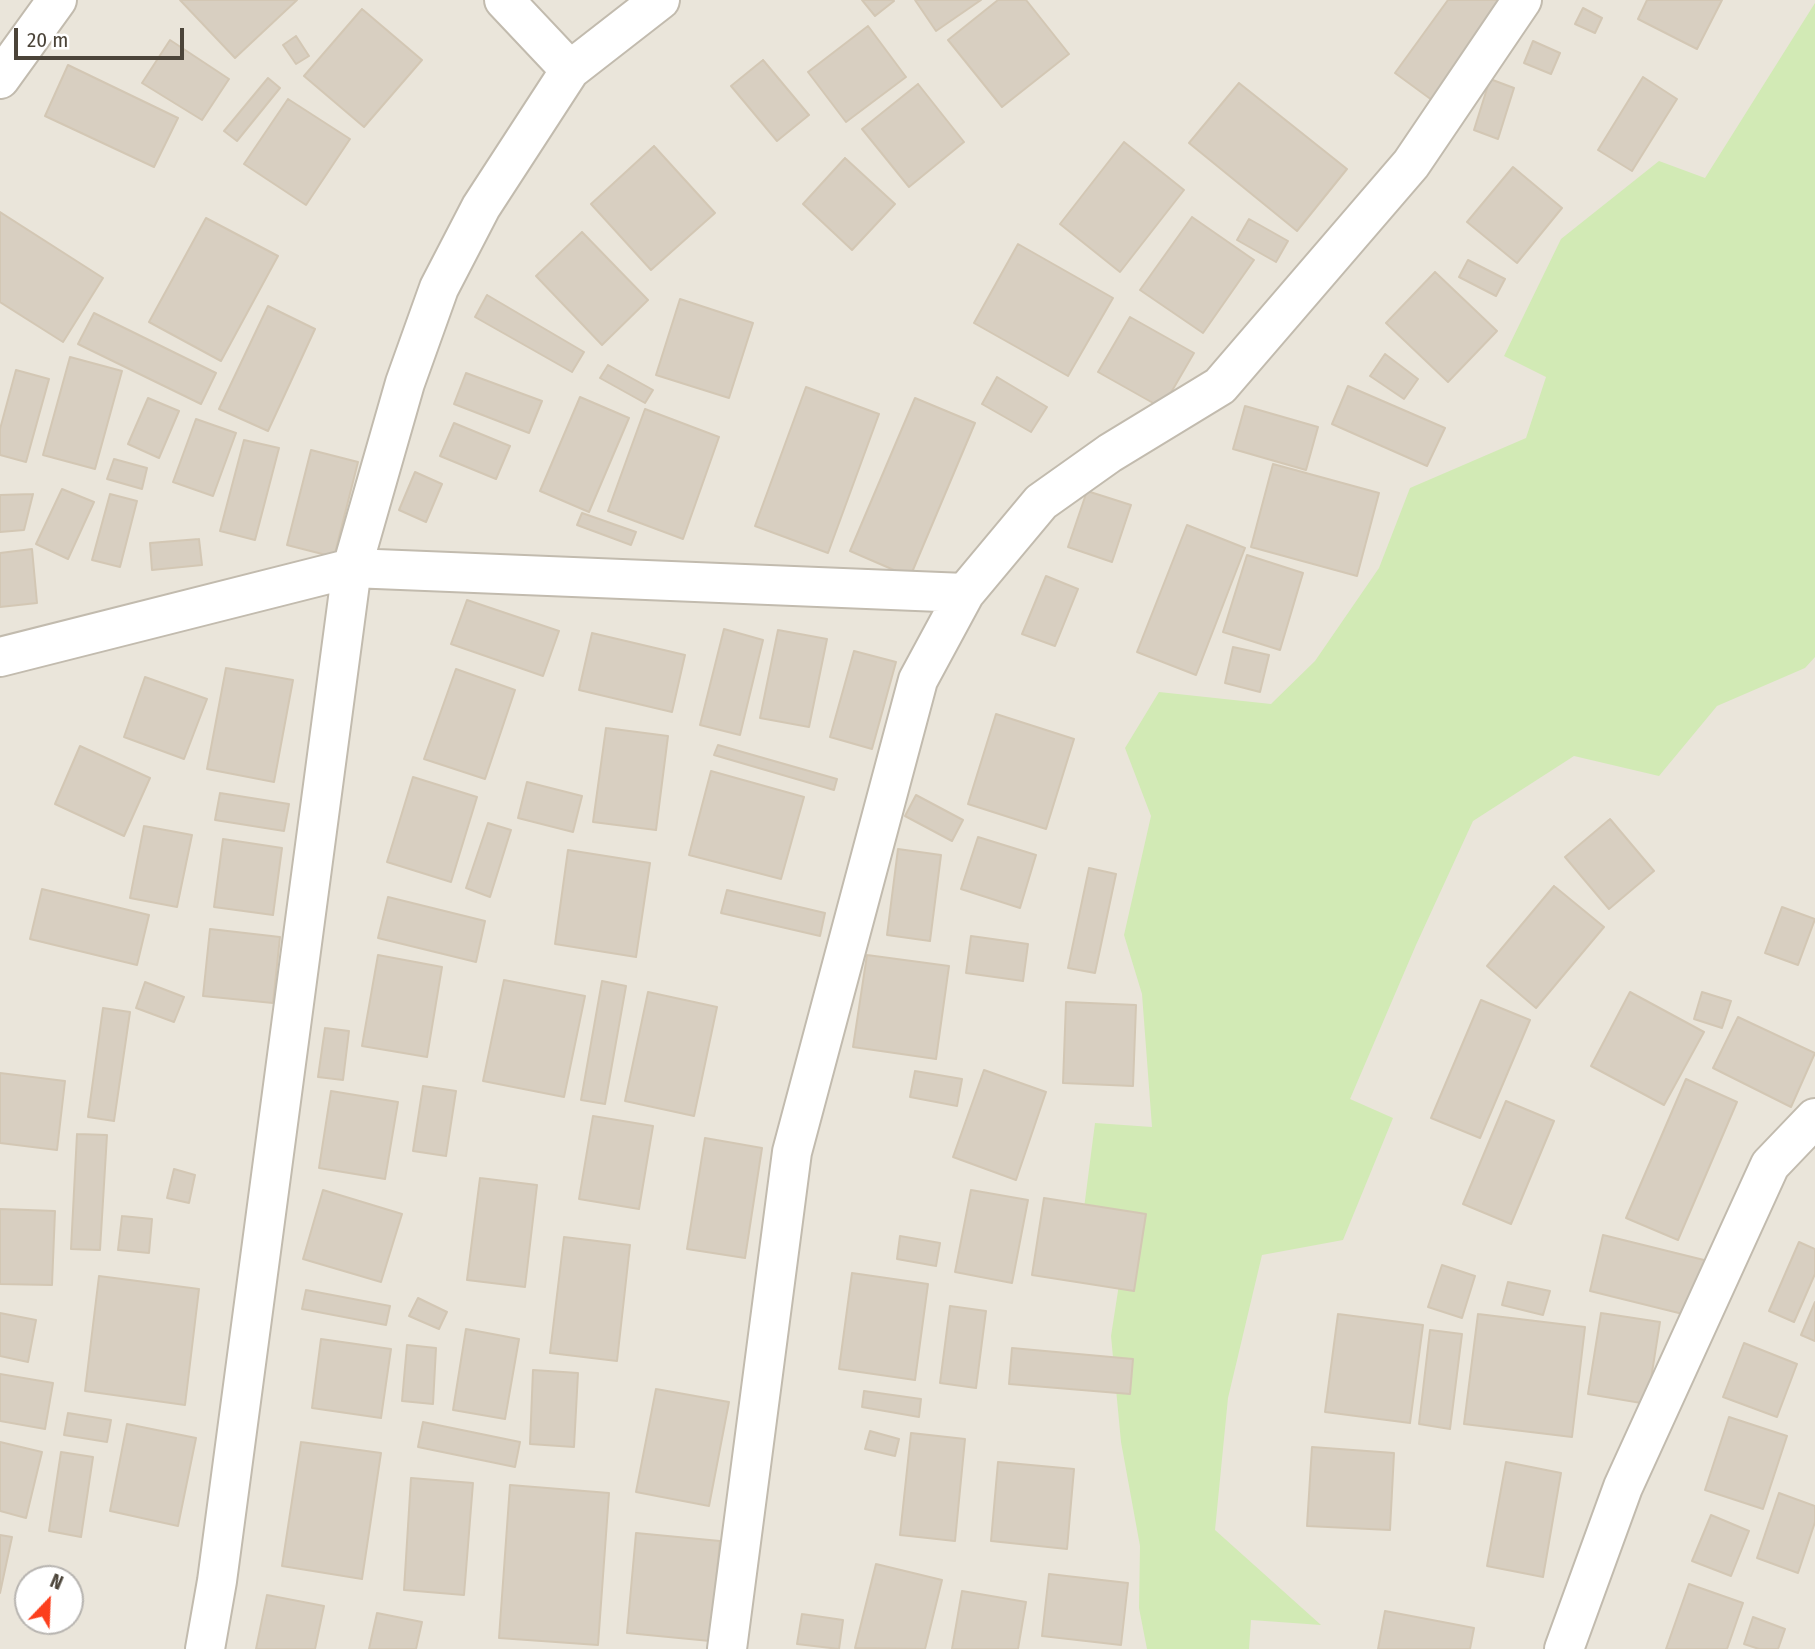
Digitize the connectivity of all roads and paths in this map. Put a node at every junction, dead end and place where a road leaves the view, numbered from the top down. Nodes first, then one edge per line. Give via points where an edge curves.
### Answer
1 (57, 0) edge
2 (504, 0) edge
3 (660, 0) edge
4 (1522, 0) edge
5 (570, 70) junction
6 (0, 79) edge
7 (352, 568) junction
8 (965, 593) junction
9 (0, 657) edge
10 (1815, 1118) edge
11 (205, 1649) edge
12 (727, 1649) edge
13 (1564, 1649) edge

1 - 6 street
2 - 5 street
3 - 5 street
4 - 8 street via 1411,164 1220,386 1110,453 1041,502
5 - 7 street via 481,207 439,288 405,383
7 - 8 street
7 - 9 street
7 - 11 street
8 - 12 street via 918,680 792,1152
10 - 13 street via 1770,1165 1623,1487

